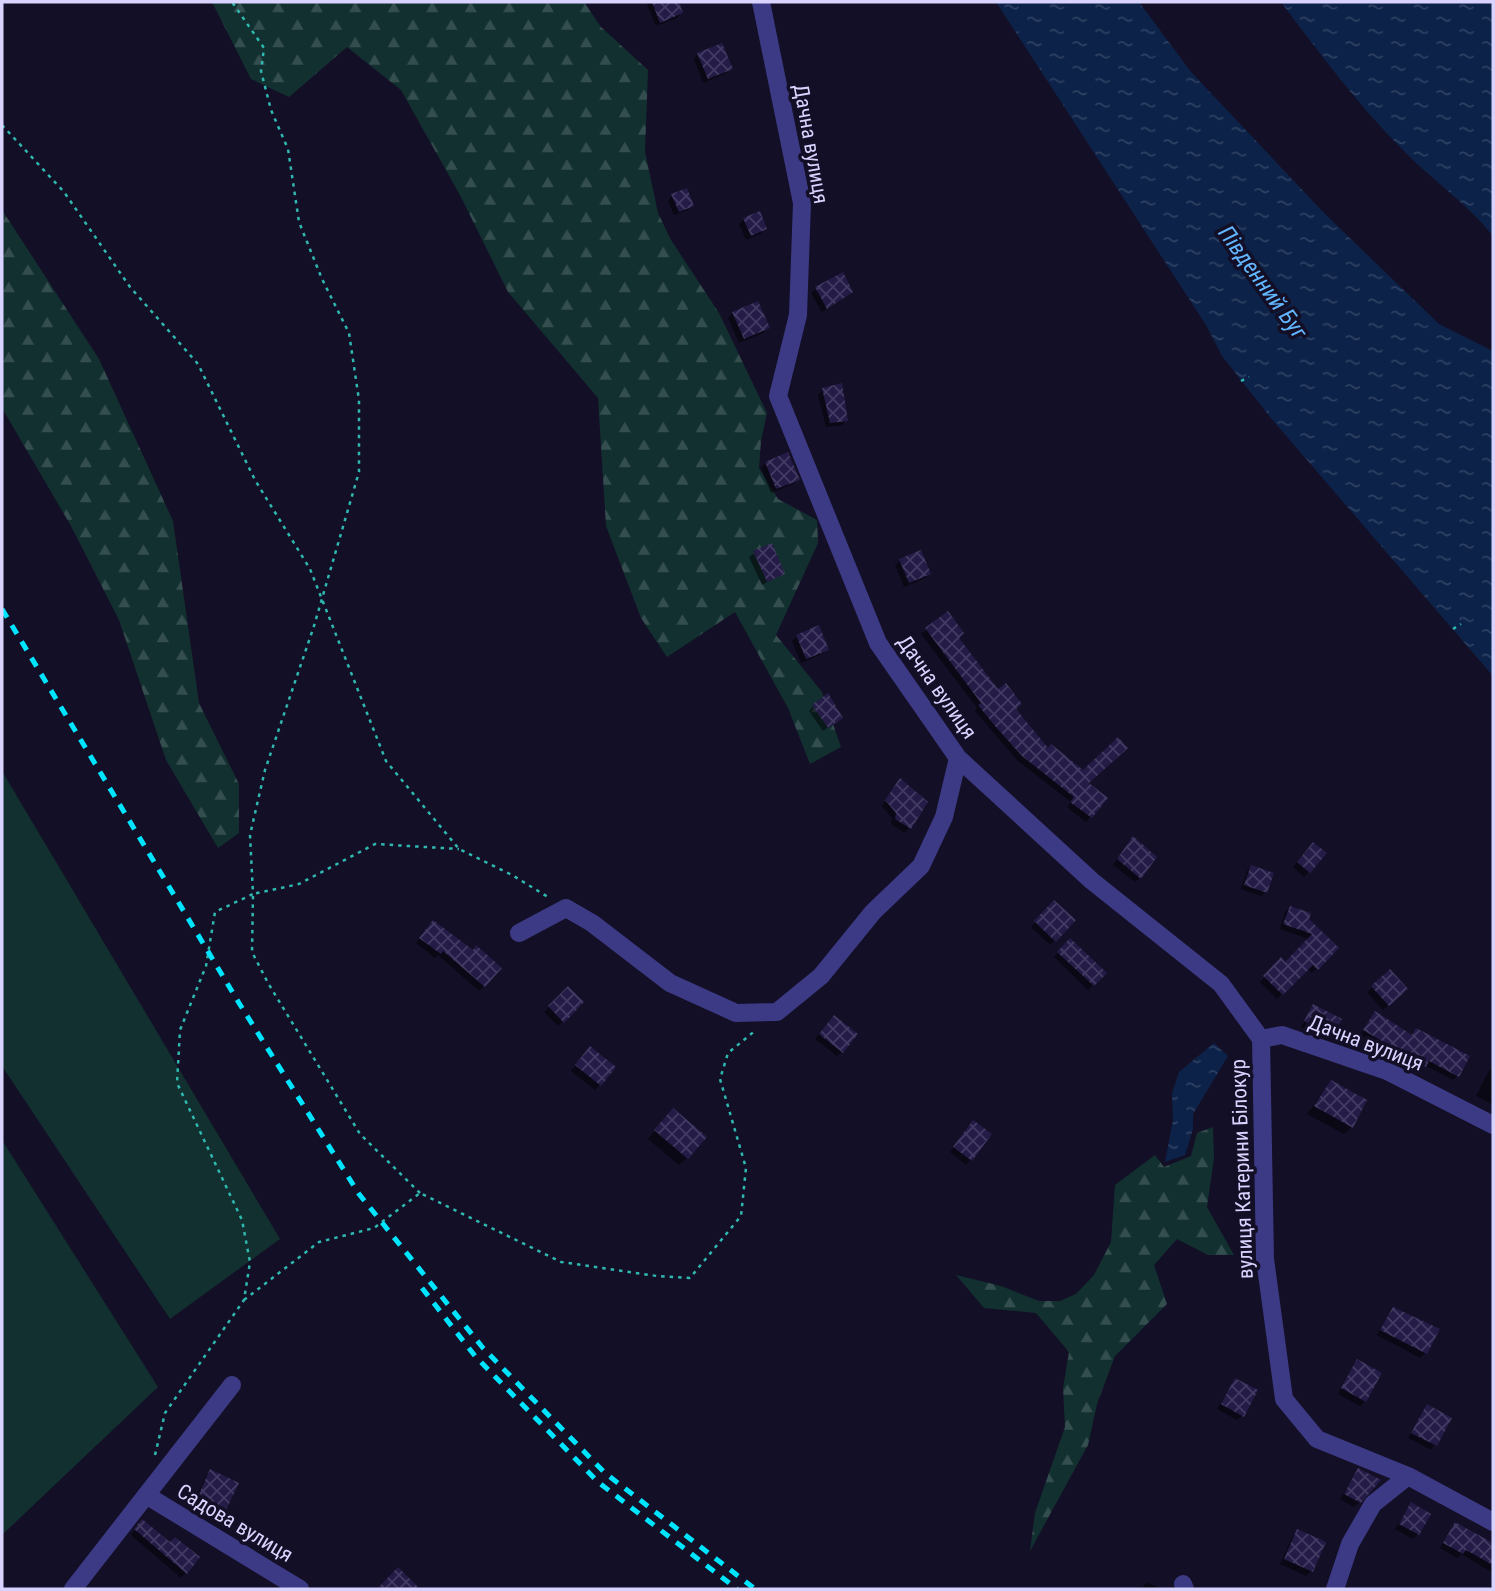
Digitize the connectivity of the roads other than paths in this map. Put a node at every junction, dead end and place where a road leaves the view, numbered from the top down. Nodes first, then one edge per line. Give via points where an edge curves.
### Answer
1 (761, 2) edge
2 (958, 758) junction
3 (519, 933) dead end
4 (1261, 1039) junction
5 (1493, 1125) edge
6 (232, 1385) dead end
7 (1408, 1476) junction
8 (146, 1496) junction
9 (1493, 1522) edge
10 (73, 1589) edge
11 (300, 1589) edge
12 (1335, 1589) edge

1 - 2 street, Дачна вулиця via 802,203 798,315 778,396 878,643
2 - 3 street via 944,817 921,866 873,912 821,976 777,1013 736,1013 670,984 566,908
2 - 4 street, Дачна вулиця via 1092,881 1221,984
4 - 5 street, Дачна вулиця via 1282,1035 1387,1071
4 - 7 street, вулиця Катерини Білокур via 1265,1259 1284,1399 1317,1439
6 - 8 street, Садова вулиця
7 - 9 street, вулиця Катерини Білокур
7 - 12 street via 1373,1504 1350,1544
8 - 10 street, Садова вулиця
8 - 11 street, Садова вулиця

